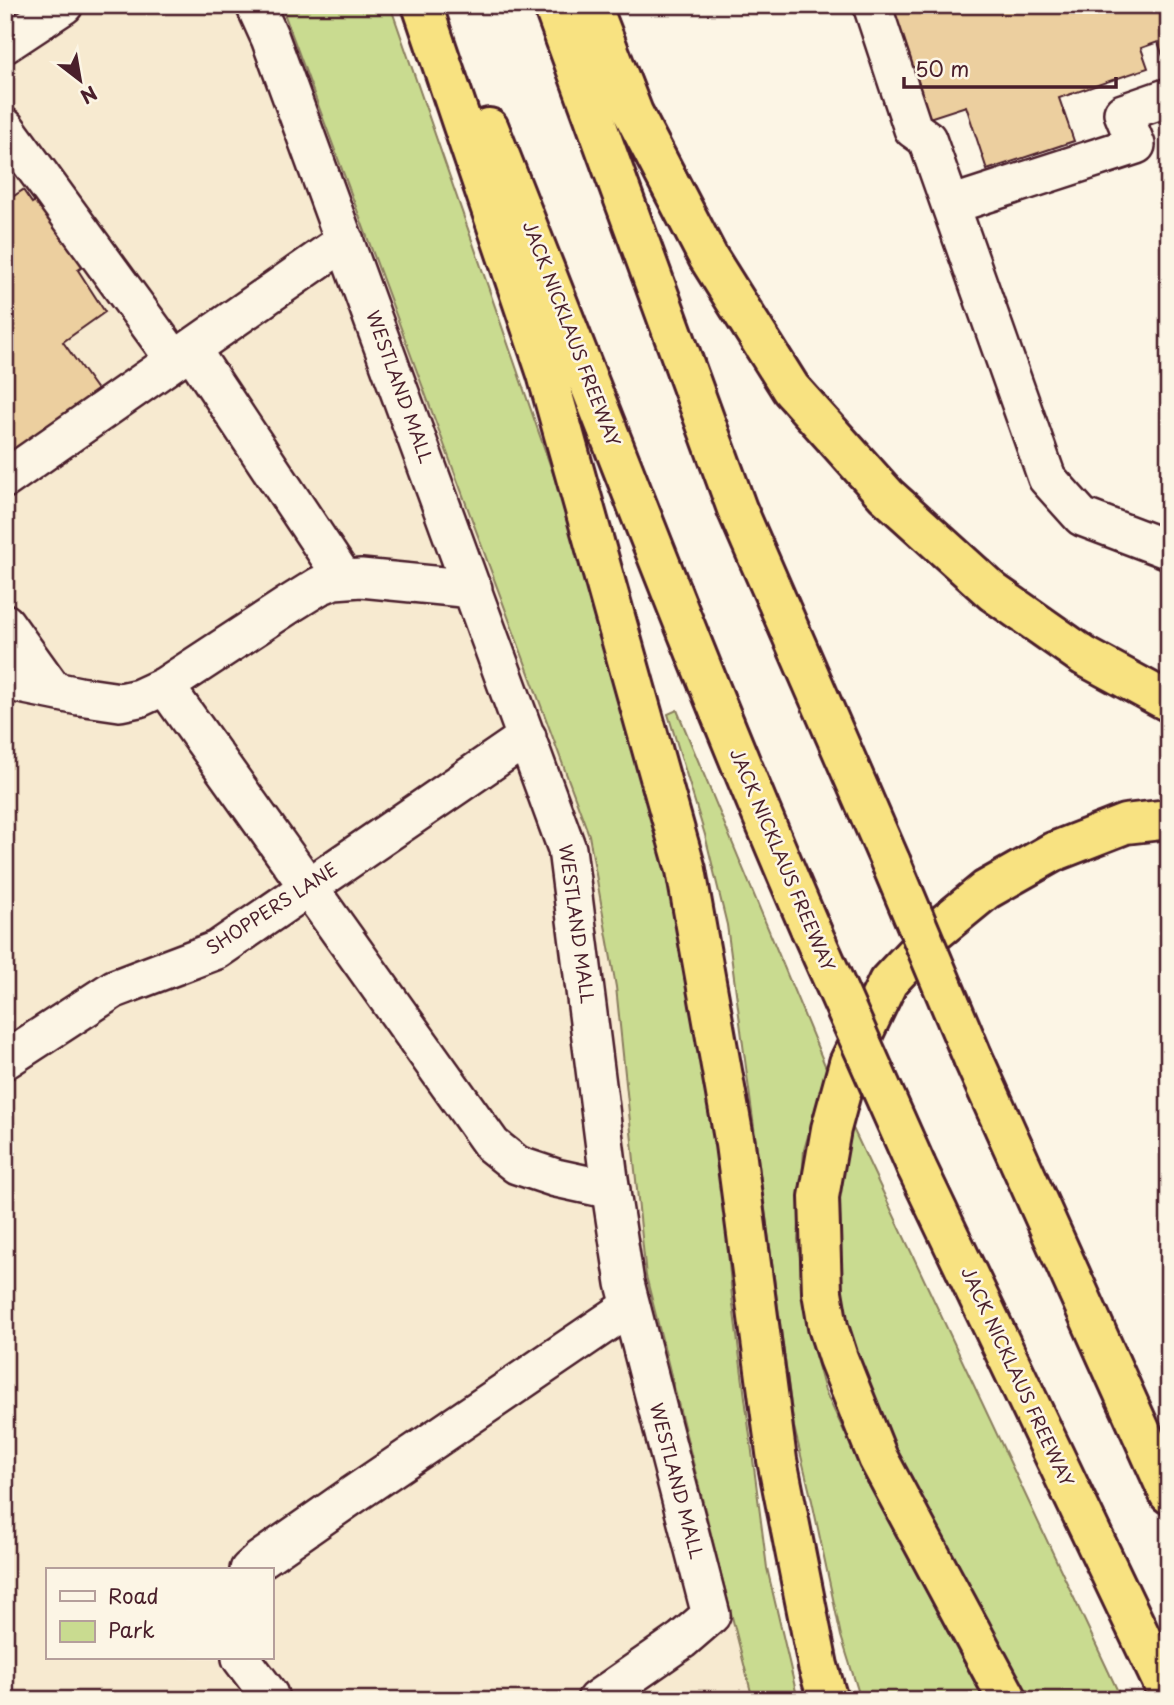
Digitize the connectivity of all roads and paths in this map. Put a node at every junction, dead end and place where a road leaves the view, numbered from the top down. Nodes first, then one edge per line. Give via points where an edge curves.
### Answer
1 (64, 5) edge
2 (256, 5) edge
3 (422, 5) edge
4 (441, 5) edge
5 (553, 5) edge
6 (591, 5) edge
7 (872, 5) edge
8 (5, 44) edge
9 (1169, 97) edge
10 (5, 127) edge
11 (950, 205) junction
12 (345, 241) junction
13 (183, 355) junction
14 (5, 479) edge
15 (1169, 550) edge
16 (344, 579) junction
17 (472, 589) junction
18 (5, 623) edge
19 (5, 681) edge
20 (165, 685) junction
21 (53, 691) junction
22 (1169, 702) edge
23 (527, 737) junction
24 (1169, 819) edge
25 (310, 887) junction
26 (5, 1060) edge
27 (611, 1190) junction
28 (631, 1306) junction
29 (1169, 1494) edge
30 (251, 1568) edge
31 (243, 1660) edge
32 (1169, 1696) edge
33 (608, 1697) edge
34 (270, 1700) edge
35 (828, 1700) edge
36 (1008, 1700) edge

1 - 8 lane
2 - 12 lane, WESTLAND MALL
3 - 35 highway via 547,374 686,870 735,1144 777,1460
4 - 32 highway, JACK NICKLAUS FREEWAY, bridge via 668,584 810,928 916,1166
5 - 29 highway, bridge via 737,509 973,1058
6 - 22 highway via 633,113 708,257 791,389 886,495 993,592 1084,656
7 - 11 lane via 913,129 927,139
9 - 11 lane via 1123,113 1136,145
10 - 13 lane
11 - 15 lane via 1047,478 1082,517
12 - 13 lane
12 - 17 lane, WESTLAND MALL
13 - 14 lane
13 - 16 lane
16 - 17 lane
16 - 20 lane via 319,586
17 - 23 lane, WESTLAND MALL
18 - 21 lane
19 - 21 lane
20 - 21 lane via 120,702
20 - 25 lane
23 - 25 lane, SHOPPERS LANE
23 - 27 lane, WESTLAND MALL via 568,849
24 - 36 highway via 1125,824 1053,852 986,890 936,930 888,982 849,1063 831,1129 819,1197 822,1292 828,1327 878,1458
25 - 26 lane, SHOPPERS LANE via 217,950 114,989
25 - 27 lane via 492,1145 517,1165
27 - 28 lane, WESTLAND MALL
28 - 30 lane
28 - 33 lane, WESTLAND MALL via 711,1615
31 - 34 lane

